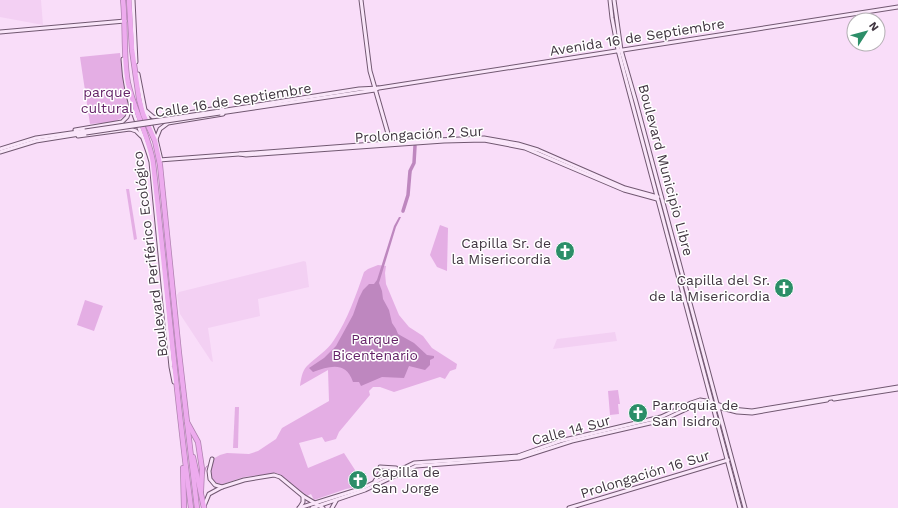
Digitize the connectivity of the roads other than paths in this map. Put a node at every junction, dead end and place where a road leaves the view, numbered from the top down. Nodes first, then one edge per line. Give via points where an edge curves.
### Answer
1 (122, 0) edge
2 (129, 0) edge
3 (133, 0) edge
4 (361, 0) edge
5 (610, 0) edge
6 (614, 0) edge
7 (898, 7) edge
8 (124, 21) junction
9 (0, 32) edge
10 (620, 50) junction
11 (376, 88) junction
12 (131, 106) junction
13 (145, 110) junction
14 (228, 111) junction
15 (66, 135) junction
16 (143, 139) junction
17 (156, 139) junction
18 (391, 144) junction
19 (0, 150) edge
20 (160, 160) junction
21 (659, 198) junction
22 (177, 387) junction
23 (898, 388) edge
24 (710, 396) junction
25 (706, 401) junction
26 (715, 405) junction
27 (180, 413) junction
28 (177, 423) dead end
29 (187, 424) junction
30 (182, 439) junction
31 (212, 459) dead end
32 (728, 460) junction
33 (399, 472) junction
34 (375, 482) junction
35 (222, 487) junction
36 (303, 496) junction
37 (201, 497) junction
38 (338, 500) junction
39 (315, 502) junction
40 (322, 507) edge
41 (184, 508) edge
42 (191, 508) edge
43 (197, 508) edge
44 (204, 508) edge
45 (300, 508) edge
46 (312, 508) edge
47 (332, 508) edge
48 (569, 508) edge
49 (740, 508) edge
50 (745, 508) edge

1 - 8 highway, Boulevard Periférico Ecológico
2 - 20 highway, Boulevard Periférico Ecológico via 132,50 139,99
3 - 13 main road via 136,64
4 - 11 main road via 369,64
5 - 10 main road, Boulevard Municipio Libre
6 - 10 main road, Boulevard Municipio Libre
7 - 10 main road, Avenida 16 de Septiembre
8 - 9 main road
8 - 12 main road, Boulevard Periférico Ecológico via 124,74
8 - 22 highway, Boulevard Periférico Ecológico via 128,83 153,162
10 - 11 main road, Avenida 16 de Septiembre
10 - 21 main road, Boulevard Municipio Libre
11 - 14 main road, Calle 16 de Septiembre
11 - 18 main road
12 - 15 main road via 122,122 75,130
12 - 16 main road, Boulevard Periférico Ecológico
13 - 14 main road via 153,117 159,118 212,110
13 - 17 main road
14 - 15 main road, Calle 16 de Septiembre, bridge
14 - 17 main road via 214,116 166,124 160,129
15 - 16 main road via 77,136 130,129 138,132
15 - 19 main road, Calle 16 de Septiembre
16 - 22 main road, Boulevard Periférico Ecológico via 151,162 171,367
17 - 20 main road
18 - 20 main road, Prolongación 2 Sur
18 - 21 main road, Prolongación 2 Sur via 480,140 511,145 537,153 624,190
20 - 29 highway, Boulevard Periférico Ecológico
21 - 24 main road, Boulevard Municipio Libre
21 - 26 main road, Boulevard Municipio Libre
22 - 27 highway, Boulevard Periférico Ecológico
23 - 26 main road, Calle 14 Sur via 752,413 737,412
24 - 25 main road
24 - 26 main road, Boulevard Municipio Libre
25 - 26 main road, Calle 14 Sur
25 - 33 main road, Calle 14 Sur via 691,403 661,417 565,440 518,456 417,462
26 - 32 main road, Boulevard Municipio Libre
26 - 33 main road, Calle 14 Sur via 697,404 663,420 572,441 519,458 420,465
26 - 50 main road, Boulevard Municipio Libre
27 - 28 highway via 177,416
27 - 30 highway, Boulevard Periférico Ecológico
29 - 37 highway
29 - 37 highway via 198,442 202,469
29 - 43 highway, Boulevard Periférico Ecológico
30 - 41 highway
30 - 42 highway, Boulevard Periférico Ecológico
31 - 35 main road via 210,479 215,485
32 - 48 main road, Prolongación 16 Sur
32 - 49 main road, Boulevard Municipio Libre
33 - 34 main road, Calle 14 Sur
33 - 34 main road via 396,468 380,469
33 - 38 main road, Calle 14 Sur via 365,490
34 - 39 main road, Calle 14 Sur
35 - 36 main road via 244,480 276,475
35 - 44 main road via 209,494
36 - 39 main road
36 - 45 main road
37 - 44 highway
38 - 40 main road, Calle 14 Sur
38 - 47 main road
39 - 40 main road
39 - 45 main road, Calle 14 Sur
40 - 46 main road, Calle 14 Sur

